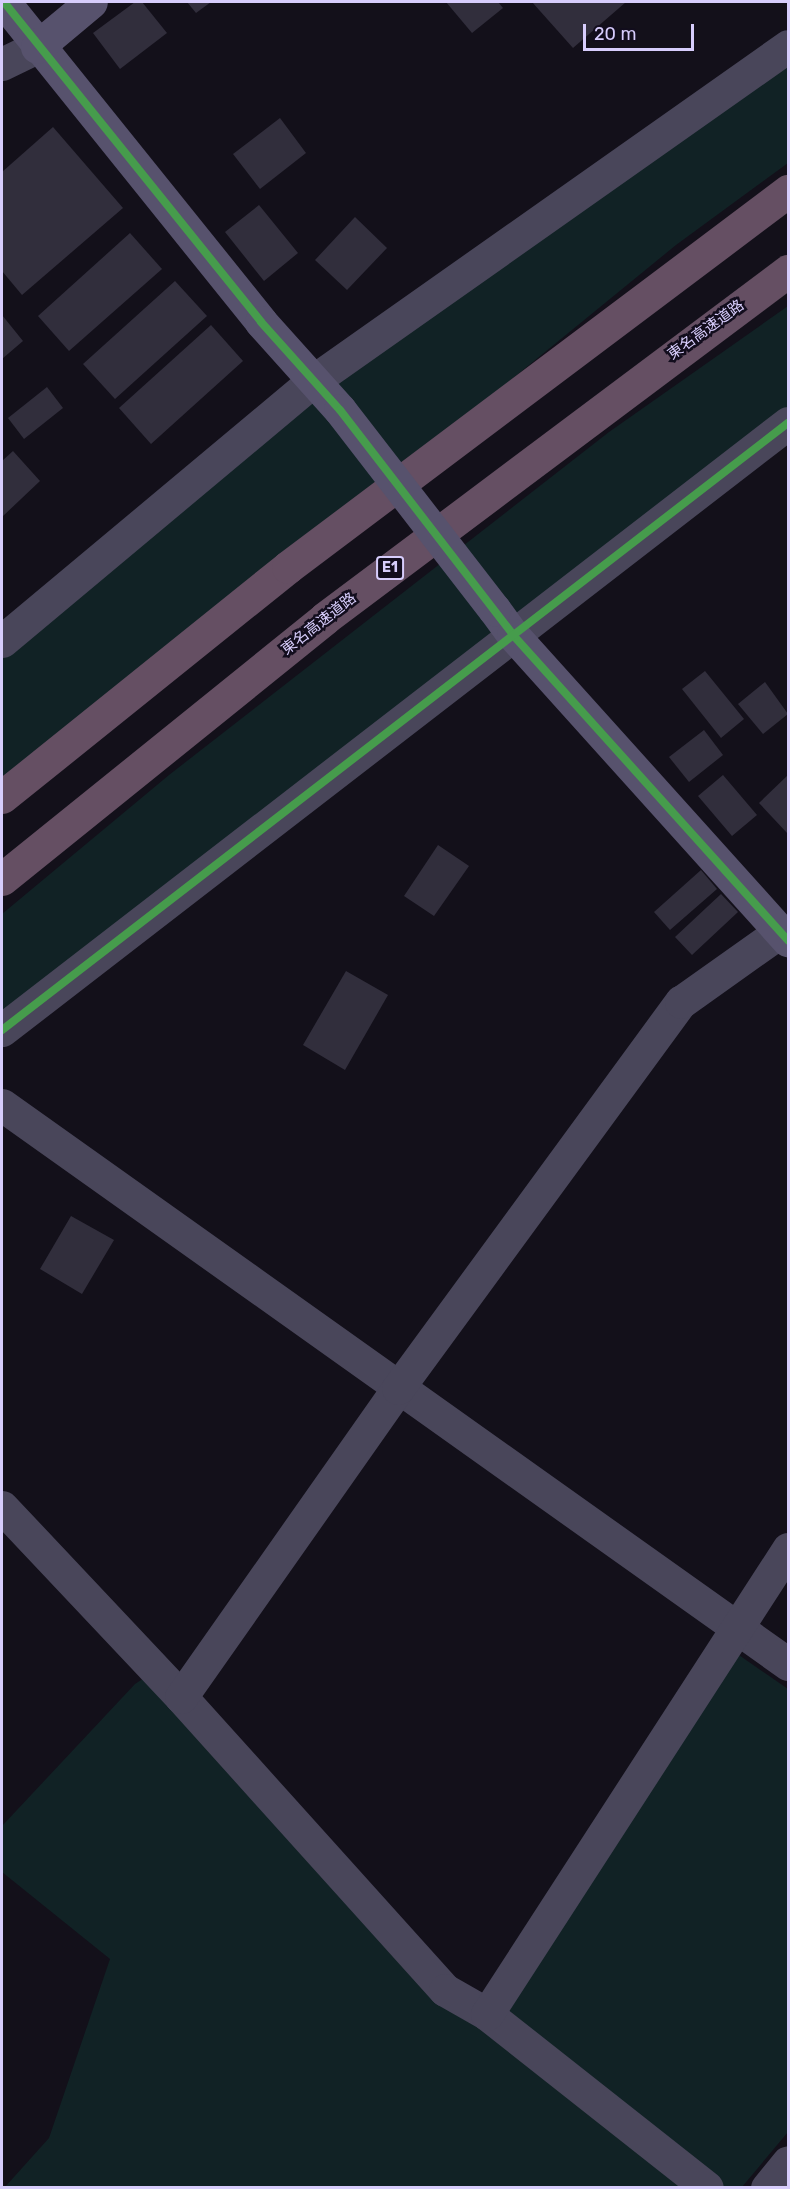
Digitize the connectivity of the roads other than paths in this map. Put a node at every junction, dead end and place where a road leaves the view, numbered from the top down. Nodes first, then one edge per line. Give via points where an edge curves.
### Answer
1 (4, 2) edge
2 (91, 2) edge
3 (789, 46) edge
4 (37, 47) junction
5 (2, 64) edge
6 (789, 191) edge
7 (789, 270) edge
8 (313, 381) junction
9 (789, 423) edge
10 (513, 635) junction
11 (2, 641) edge
12 (2, 797) edge
13 (2, 879) edge
14 (785, 935) edge
15 (2, 1030) edge
16 (2, 1105) edge
17 (398, 1388) junction
18 (2, 1507) edge
19 (789, 1550) edge
20 (736, 1627) junction
21 (789, 1664) edge
22 (181, 1697) junction
23 (487, 2014) junction
24 (789, 2162) edge
25 (707, 2187) edge
26 (767, 2187) edge

1 - 4 street
2 - 4 street
3 - 8 street
4 - 5 street
4 - 8 street
6 - 12 highway via 288,567
7 - 13 highway, 東名高速道路 / E1 via 325,618
8 - 10 street, bridge via 340,410
8 - 11 street
9 - 10 street
10 - 14 street
10 - 15 street
14 - 17 street via 681,1002
16 - 17 street
17 - 20 street
17 - 22 street
18 - 22 street
19 - 20 street
20 - 21 street
20 - 23 street
22 - 23 street via 445,1990
23 - 25 street
24 - 26 street

